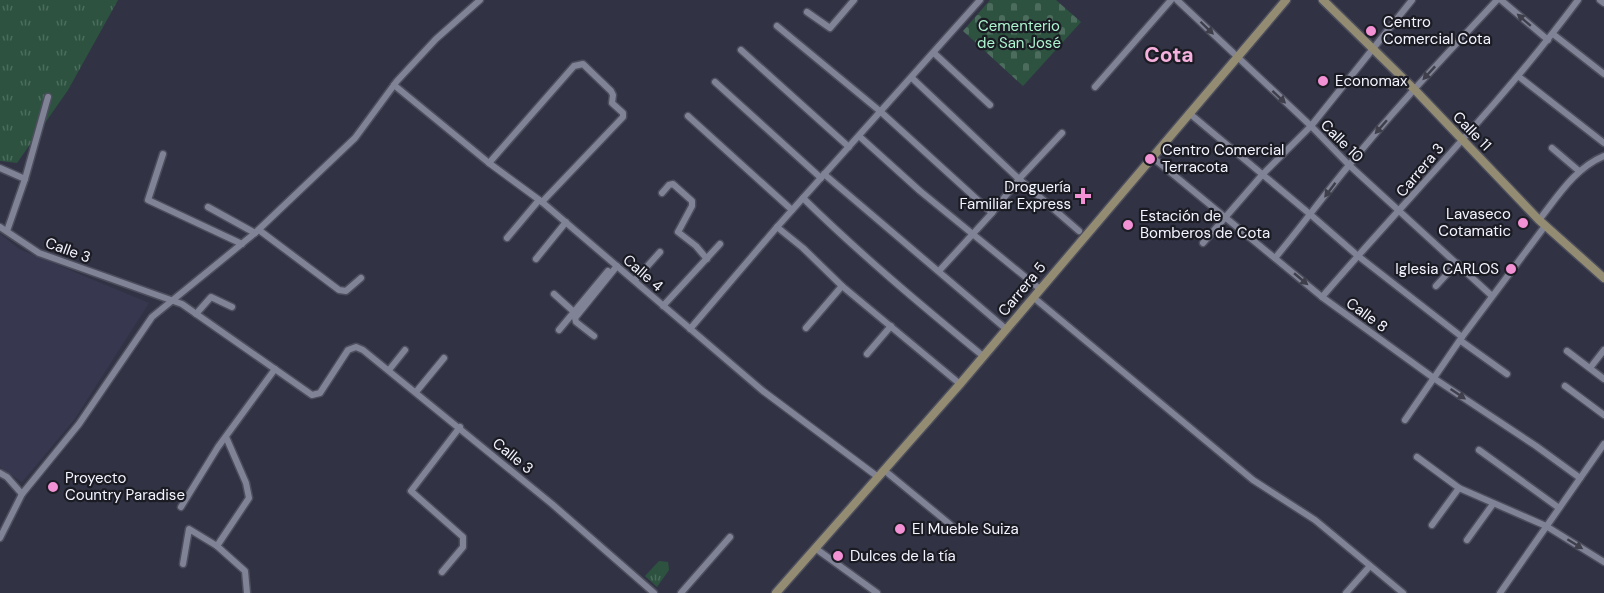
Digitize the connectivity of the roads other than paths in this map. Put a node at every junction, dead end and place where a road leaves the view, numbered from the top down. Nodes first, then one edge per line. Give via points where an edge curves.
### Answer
1 (480, 0) edge
2 (854, 0) edge
3 (978, 0) edge
4 (1171, 0) edge
5 (1177, 0) edge
6 (1286, 0) edge
7 (1323, 0) edge
8 (1412, 0) edge
9 (1499, 0) edge
10 (1578, 0) edge
11 (1600, 0) edge
12 (1604, 3) edge
13 (807, 12) dead end
14 (777, 26) dead end
15 (1553, 34) junction
16 (1548, 40) junction
17 (1373, 48) junction
18 (741, 50) dead end
19 (934, 53) junction
20 (1236, 57) junction
21 (1604, 74) edge
22 (1518, 76) junction
23 (912, 78) junction
24 (715, 82) dead end
25 (394, 85) junction
26 (1095, 87) dead end
27 (1414, 89) junction
28 (48, 97) dead end
29 (990, 105) dead end
30 (881, 112) junction
31 (1189, 113) junction
32 (688, 116) dead end
33 (1311, 126) junction
34 (1062, 133) dead end
35 (859, 136) junction
36 (1462, 139) junction
37 (1604, 143) edge
38 (849, 147) junction
39 (1552, 148) dead end
40 (163, 154) dead end
41 (1604, 156) edge
42 (1152, 157) junction
43 (489, 163) junction
44 (1349, 165) junction
45 (0, 168) edge
46 (1579, 171) junction
47 (822, 176) junction
48 (1262, 176) junction
49 (25, 179) junction
50 (1019, 179) junction
51 (662, 193) dead end
52 (803, 198) junction
53 (540, 201) junction
54 (208, 207) dead end
55 (792, 210) junction
56 (1400, 212) junction
57 (992, 213) junction
58 (1311, 215) junction
59 (1225, 216) junction
60 (566, 222) junction
61 (1542, 223) junction
62 (0, 227) edge
63 (777, 227) junction
64 (7, 231) junction
65 (1079, 231) dead end
66 (257, 232) junction
67 (972, 233) junction
68 (507, 238) dead end
69 (1203, 243) dead end
70 (242, 244) junction
71 (720, 244) dead end
72 (660, 252) dead end
73 (1358, 256) junction
74 (1275, 258) junction
75 (536, 259) dead end
76 (707, 259) junction
77 (1457, 263) junction
78 (616, 265) junction
79 (939, 271) junction
80 (361, 278) dead end
81 (1604, 278) edge
82 (635, 280) junction
83 (842, 286) junction
84 (1436, 286) dead end
85 (1040, 289) junction
86 (554, 294) dead end
87 (1492, 296) junction
88 (1033, 297) junction
89 (1322, 297) junction
90 (174, 300) junction
91 (663, 306) junction
92 (232, 307) dead end
93 (574, 312) junction
94 (196, 314) junction
95 (891, 326) junction
96 (806, 328) dead end
97 (690, 329) junction
98 (1006, 329) junction
99 (559, 330) dead end
100 (594, 336) dead end
101 (1462, 339) junction
102 (405, 350) dead end
103 (1604, 350) edge
104 (1567, 351) dead end
105 (867, 354) dead end
106 (983, 356) junction
107 (444, 358) dead end
108 (1590, 368) junction
109 (275, 369) junction
110 (389, 370) junction
111 (1507, 374) dead end
112 (1435, 379) junction
113 (1604, 379) edge
114 (960, 384) junction
115 (1565, 386) dead end
116 (416, 392) junction
117 (1604, 415) edge
118 (1406, 420) dead end
119 (459, 427) junction
120 (226, 437) junction
121 (1604, 444) edge
122 (1479, 450) dead end
123 (1417, 457) dead end
124 (0, 473) edge
125 (881, 473) junction
126 (1580, 478) junction
127 (1459, 488) junction
128 (22, 494) junction
129 (1494, 504) junction
130 (181, 507) dead end
131 (1559, 508) junction
132 (1432, 525) dead end
133 (952, 526) dead end
134 (1546, 526) junction
135 (730, 537) dead end
136 (0, 538) edge
137 (1467, 540) dead end
138 (217, 546) junction
139 (814, 548) junction
140 (1604, 562) edge
141 (183, 564) dead end
142 (1370, 566) junction
143 (442, 572) dead end
144 (247, 593) edge
145 (654, 593) edge
146 (681, 593) edge
147 (776, 593) edge
148 (878, 593) edge
149 (1346, 593) edge
150 (1402, 593) edge
151 (1500, 593) edge

1 - 25 street via 435,39
2 - 13 street via 830,28
3 - 19 street
4 - 26 street
5 -> 20 street, Calle 10
6 - 20 main road, Carrera 5
7 - 17 main road, Calle 11
8 - 17 street
16 -> 9 street
9 -> 27 street
10 - 15 street, Carrera 3
11 - 12 street
14 - 30 street
15 - 16 street, Carrera 3
15 - 21 street
16 - 22 street, Carrera 3
17 - 27 main road, Calle 11
17 - 33 street
18 - 38 street
19 - 23 street
19 - 29 street
20 - 31 main road, Carrera 5
20 -> 33 street, Calle 10
22 - 36 street, Carrera 3
22 - 37 street
23 - 30 street
23 - 50 street
24 - 47 street
25 - 43 street, Calle 4
25 - 66 street via 355,138
27 - 36 main road, Calle 11
27 -> 44 street
28 - 49 street
30 - 35 street
30 - 57 street
31 - 42 main road, Carrera 5
31 - 48 street
32 - 55 street
33 - 44 street, Calle 10
33 - 48 street
34 - 50 street
35 - 38 street
35 - 67 street
36 - 56 street, Carrera 3
36 - 61 main road, Calle 11
38 - 47 street
39 - 46 street
40 - 70 street via 147,200
41 - 46 street
42 - 59 street, Calle 8
42 - 85 main road, Carrera 5
43 - 53 street, Calle 4
43 - 53 street via 574,66 583,64 612,91 612,103 623,117
44 - 56 street, Calle 10
44 -> 58 street
45 - 49 street
46 - 61 street
47 - 52 street
47 - 79 street
48 - 58 street
48 - 59 street
49 - 64 street
50 - 57 street
50 - 65 street
51 - 76 street via 673,184 692,201 678,232
52 - 55 street
52 - 106 street
53 - 60 street, Calle 4
53 - 68 street
54 - 66 street
55 - 63 street
56 - 73 street, Carrera 3
56 - 77 street, Calle 10
57 - 67 street
58 - 73 street
58 - 74 street
59 - 69 street
59 - 74 street, Calle 8
60 - 75 street
60 - 78 street, Calle 4
61 - 81 main road, Calle 11
61 - 87 street
62 - 64 street, Calle 3
63 - 83 street
63 - 97 street
64 - 90 street, Calle 3 via 39,253
66 - 70 street
66 - 80 street via 339,290 346,291
67 - 79 street
67 - 85 street
70 - 90 street
71 - 76 street
72 - 82 street
73 - 89 street, Carrera 3
73 - 101 street
74 -> 89 street, Calle 8
76 - 91 street
77 - 84 street
77 - 87 street, Calle 10
78 - 82 street, Calle 4
78 - 93 street
78 - 100 street via 575,318
79 - 98 street
82 - 91 street, Calle 4
83 - 95 street
83 - 96 street
85 - 88 main road, Carrera 5
86 - 93 street
87 - 101 street
88 - 98 main road, Carrera 5
88 - 142 street via 1254,480 1314,519
89 - 112 street, Calle 8
90 - 94 street, Calle 3
90 - 128 street via 152,317 79,423
91 - 97 street, Calle 4
92 - 94 street via 211,297
93 - 99 street
94 - 109 street, Calle 3
95 - 105 street
95 - 114 street
97 - 125 street, Calle 4 via 763,390
98 - 106 main road, Carrera 5
101 - 111 street
101 - 112 street
102 - 110 street
103 - 108 street
104 - 108 street
106 - 114 main road, Carrera 5
107 - 116 street
108 - 113 street
109 - 110 street, Calle 3 via 312,395 320,393 352,348 363,350
109 - 120 street
110 - 116 street, Calle 3
112 - 118 street
112 -> 126 street, Calle 8
114 - 125 main road, Carrera 5
115 - 117 street
116 - 119 street, Calle 3
119 - 143 street via 411,491 463,537 463,547
119 - 145 street, Calle 3
120 - 130 street
120 - 138 street via 249,498
121 - 126 street
122 - 131 street
123 - 127 street
124 - 128 street
125 - 133 street, Calle 4
125 - 139 main road, Carrera 5
126 - 131 street
127 - 129 street
127 - 132 street
128 - 136 street
129 - 134 street
129 - 137 street
131 - 134 street
134 -> 140 street
134 - 151 street
135 - 146 street
138 - 141 street via 189,529
138 - 144 street via 245,571
139 - 147 main road, Carrera 5
139 - 148 street
142 - 149 street
142 - 150 street

